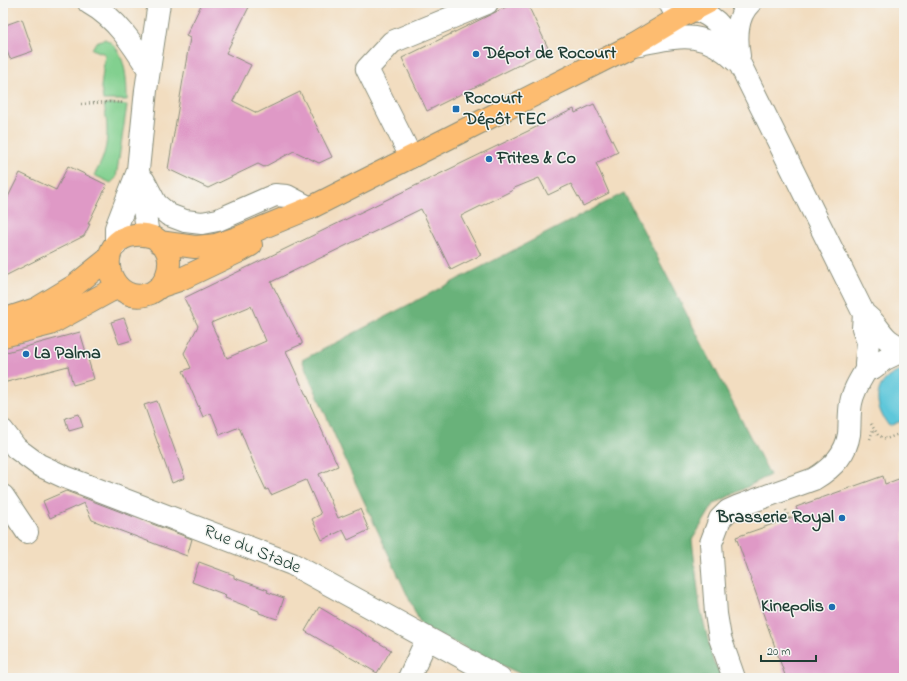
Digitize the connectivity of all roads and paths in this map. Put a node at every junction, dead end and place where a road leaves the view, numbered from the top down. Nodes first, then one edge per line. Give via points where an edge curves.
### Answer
1 (159, 3) edge
2 (487, 3) edge
3 (750, 3) edge
4 (95, 4) edge
5 (687, 8) edge
6 (633, 46) junction
7 (740, 65) junction
8 (149, 70) junction
9 (81, 104) dead end
10 (145, 105) junction
11 (411, 157) junction
12 (138, 170) junction
13 (310, 208) junction
14 (154, 238) junction
15 (112, 251) junction
16 (161, 286) junction
17 (119, 288) junction
18 (864, 314) junction
19 (3, 320) edge
20 (3, 336) edge
21 (904, 349) edge
22 (866, 370) junction
23 (870, 422) dead end
24 (3, 431) edge
25 (904, 432) edge
26 (3, 496) edge
27 (27, 532) dead end
28 (427, 639) junction
29 (409, 678) edge
30 (500, 678) edge
31 (734, 678) edge

1 - 8 street
2 - 11 street via 392,42 367,69
3 - 7 street via 738,25
4 - 8 street via 118,25
5 - 6 main road
5 - 7 street via 711,17 722,28
6 - 7 street via 673,38 697,37 714,44
6 - 11 main road
7 - 18 street
8 - 10 street
9 - 10 path via 109,102
10 - 12 street
11 - 13 main road
12 - 13 street via 156,204 169,215 185,222 202,223 218,220 275,195 287,196
12 - 14 street
12 - 15 street via 116,228
13 - 14 main road via 216,245 196,247
13 - 16 main road via 242,250
14 - 15 main road via 136,234 125,238
14 - 16 main road via 166,249 169,259 170,269
15 - 17 main road via 109,269 112,279
15 - 19 main road via 74,286 36,309
16 - 17 main road via 151,293 140,295 129,294
17 - 20 main road via 50,324
18 - 21 street via 871,319 883,336
18 - 22 street via 863,328 868,342
21 - 22 street
22 - 31 street via 858,382 851,403 846,446 835,464 814,479 739,506 728,511 720,519 710,543 716,614 720,638
23 - 25 path via 878,436 886,439
24 - 28 street, Rue du Stade via 16,448 39,466 292,564
26 - 27 street
28 - 29 street
28 - 30 street, Rue du Stade

